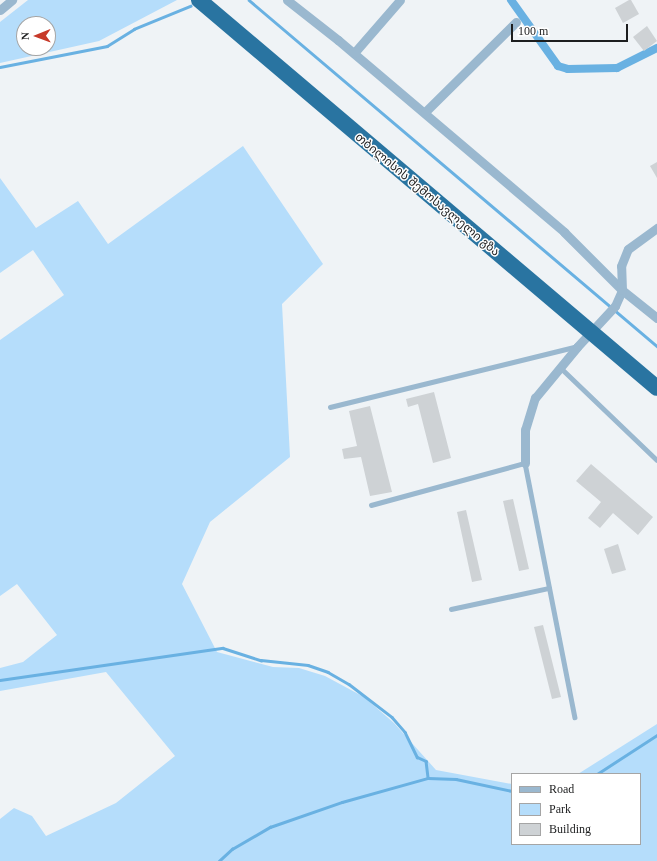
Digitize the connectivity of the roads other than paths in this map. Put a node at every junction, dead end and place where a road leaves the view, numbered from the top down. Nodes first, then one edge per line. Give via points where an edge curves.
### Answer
1 (12, 0) edge
2 (198, 0) edge
3 (287, 0) edge
4 (400, 0) edge
5 (0, 10) edge
6 (516, 22) dead end
7 (354, 53) junction
8 (425, 112) junction
9 (657, 228) edge
10 (622, 290) junction
11 (657, 318) edge
12 (590, 333) junction
13 (577, 347) junction
14 (560, 367) junction
15 (657, 388) edge
16 (330, 407) dead end
17 (657, 460) edge
18 (524, 463) junction
19 (371, 505) dead end
20 (549, 588) junction
21 (451, 609) dead end
22 (574, 717) dead end

1 - 5 street
2 - 12 highway, თბილისის შემოსავლელი გზა
3 - 7 street
4 - 7 street
6 - 8 street
7 - 8 street
8 - 10 street via 564,232
9 - 10 street via 628,249 621,266
10 - 11 street
10 - 12 street via 615,306
12 - 13 street
12 - 15 highway, თბილისის შემოსავლელი გზა
13 - 14 street
13 - 16 lane
14 - 17 lane
14 - 18 street via 535,398 528,414
18 - 19 lane
18 - 20 lane
20 - 21 lane
20 - 22 lane

